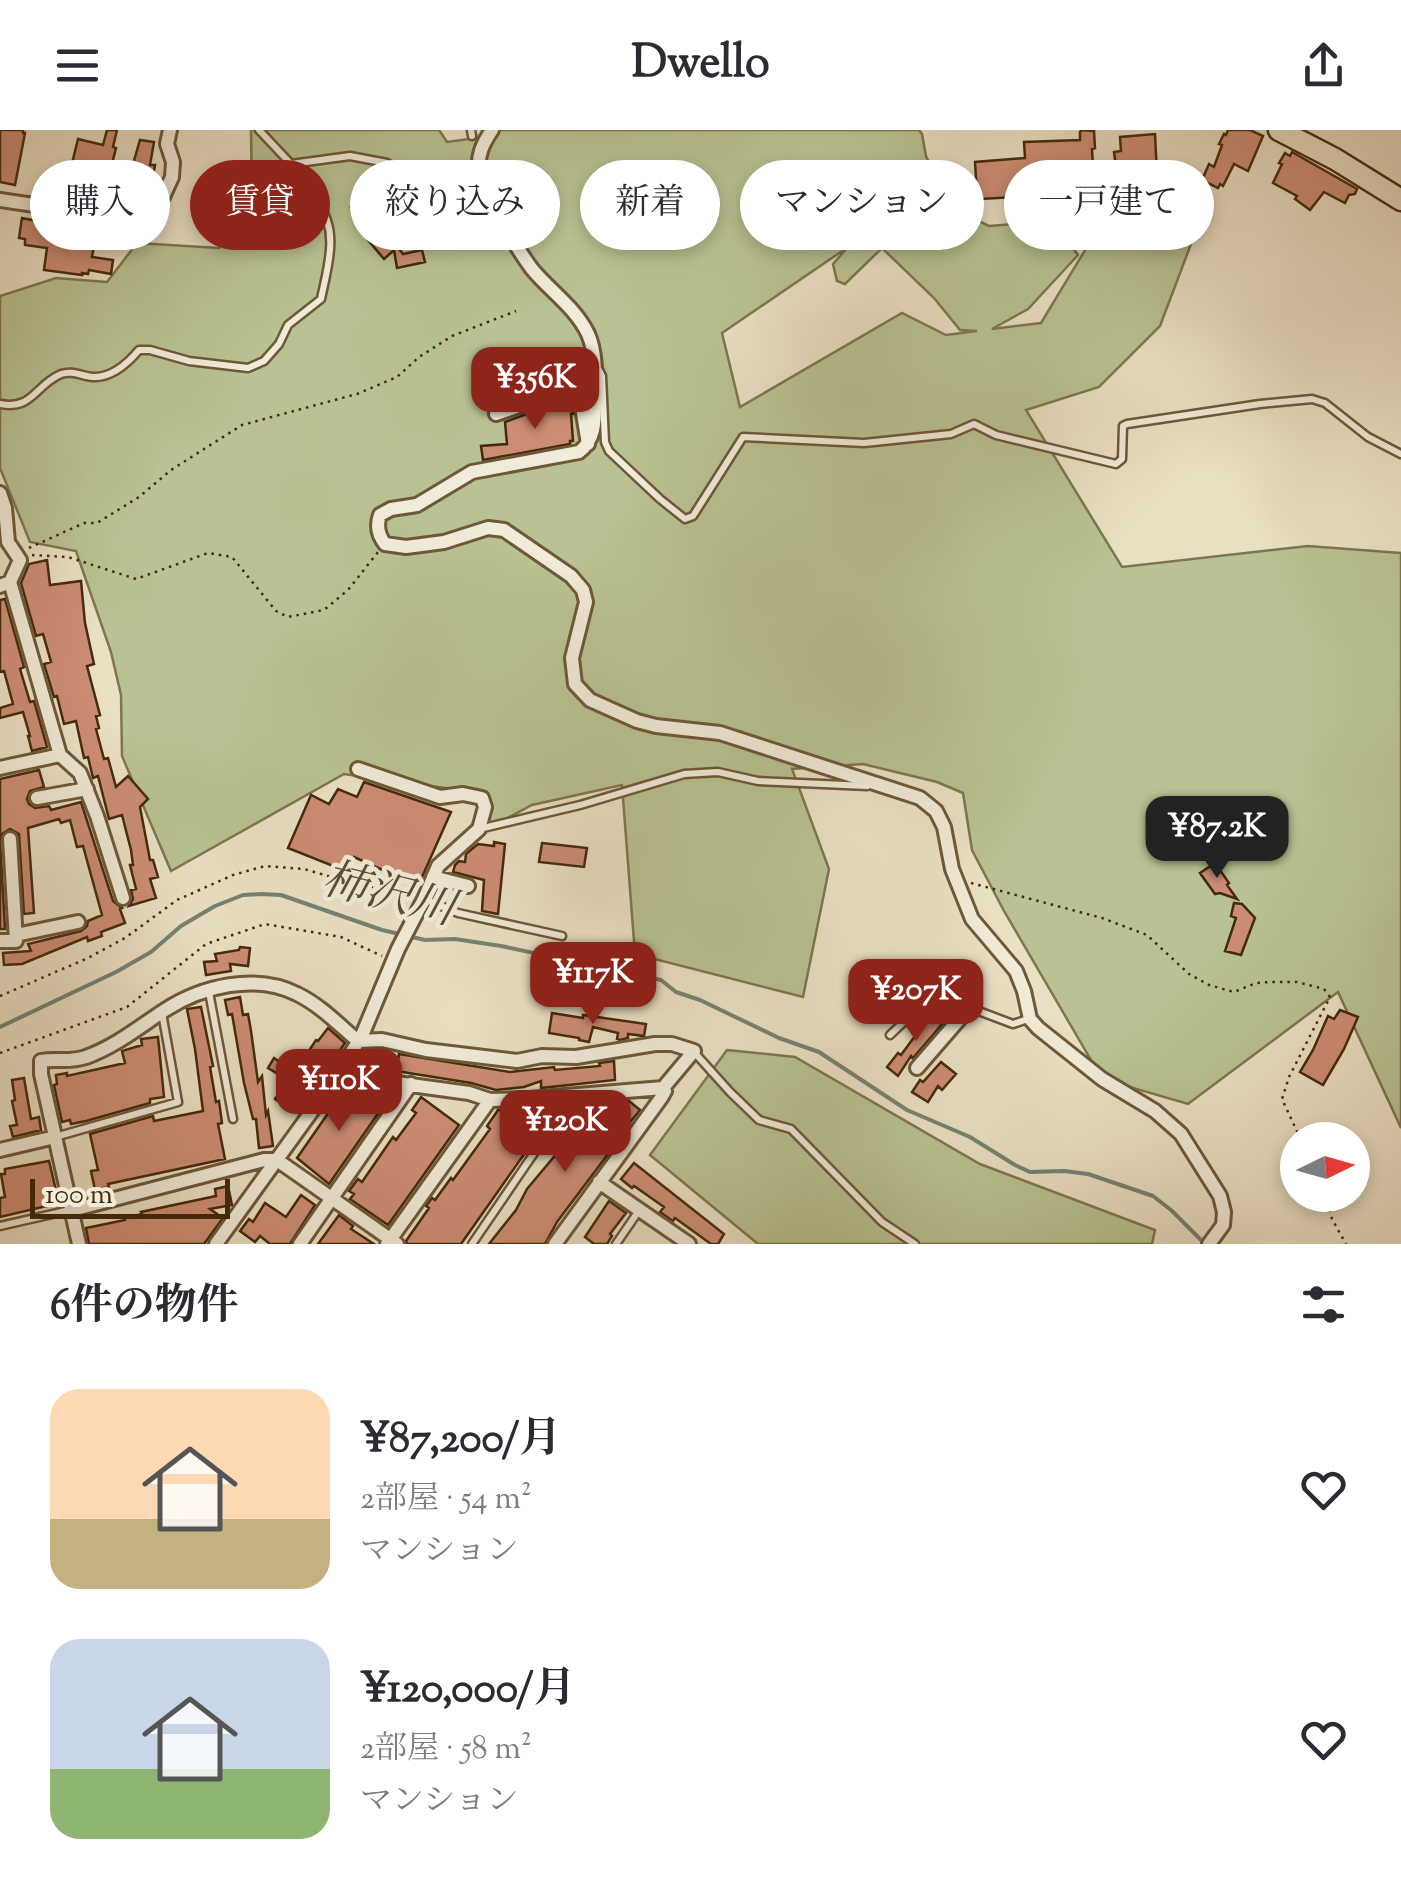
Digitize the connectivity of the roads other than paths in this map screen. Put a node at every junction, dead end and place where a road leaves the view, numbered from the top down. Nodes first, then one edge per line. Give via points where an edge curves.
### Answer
1 (170, 130) edge
2 (258, 130) edge
3 (492, 130) edge
4 (1279, 130) edge
5 (287, 160) edge
6 (320, 160) edge
7 (371, 160) edge
8 (480, 160) edge
9 (0, 200) edge
10 (1401, 200) edge
11 (330, 250) edge
12 (520, 250) edge
13 (594, 366) junction
14 (0, 404) edge
15 (496, 414) dead end
16 (588, 444) junction
17 (1401, 454) edge
18 (0, 493) edge
19 (5, 584) edge
20 (60, 755) junction
21 (0, 768) edge
22 (358, 769) dead end
23 (883, 787) junction
24 (87, 789) junction
25 (38, 798) dead end
26 (478, 829) junction
27 (10, 838) dead end
28 (433, 877) junction
29 (468, 886) dead end
30 (123, 898) dead end
31 (423, 902) junction
32 (78, 922) dead end
33 (16, 936) junction
34 (562, 936) dead end
35 (0, 941) edge
36 (208, 991) junction
37 (969, 1008) junction
38 (162, 1012) junction
39 (1030, 1019) junction
40 (890, 1035) dead end
41 (358, 1041) junction
42 (694, 1051) junction
43 (916, 1068) dead end
44 (338, 1075) junction
45 (411, 1084) junction
46 (663, 1088) junction
47 (574, 1095) junction
48 (490, 1100) junction
49 (233, 1119) dead end
50 (55, 1136) junction
51 (0, 1150) edge
52 (277, 1160) junction
53 (599, 1182) junction
54 (333, 1198) junction
55 (72, 1210) junction
56 (639, 1211) junction
57 (0, 1226) edge
58 (1212, 1241) edge
59 (392, 1242) edge
60 (79, 1244) edge
61 (216, 1244) edge
62 (300, 1244) edge
63 (472, 1244) edge
64 (554, 1244) edge
65 (616, 1244) edge
66 (689, 1244) edge
67 (915, 1244) edge

1 - 9 street via 172,177 163,197 132,217
2 - 5 lane
3 - 8 street
4 - 10 main road
6 - 7 lane
11 - 14 lane via 321,300 288,326 264,361 248,368 139,350 111,373 64,373 27,402
12 - 13 street via 578,317
13 - 16 street via 595,420
13 - 17 lane via 602,376 609,452 685,519 743,437 864,443 942,435 974,424 1116,464 1126,424 1312,399
15 - 16 street via 574,386
16 - 23 street via 570,456 472,472 417,505 380,515 380,537 384,544 406,546 504,530 582,590 586,602 572,658 575,684 590,700 637,721 720,732
18 - 19 street via 8,542 20,560
19 - 20 street
20 - 21 street
20 - 24 street
22 - 26 street via 440,798 482,798
23 - 26 lane via 684,774
23 - 39 street via 920,798 936,811 972,919 1016,970
24 - 25 street
24 - 30 street
26 - 28 street
27 - 33 street
28 - 29 street
28 - 31 street
31 - 34 lane
31 - 41 street
32 - 33 street
33 - 35 street
36 - 38 street
36 - 41 street via 259,984 286,989
36 - 49 lane
37 - 39 lane via 1013,1024
37 - 40 lane via 928,999
37 - 43 street
38 - 50 street via 89,1056 41,1061
38 - 50 lane via 178,1102
39 - 58 street via 1182,1134 1220,1196 1223,1225
41 - 42 street via 517,1062 655,1044
41 - 44 street
42 - 46 street
42 - 67 lane via 759,1120 790,1130 882,1222
44 - 45 street
44 - 52 street
45 - 48 street
45 - 54 street
46 - 47 street
46 - 53 street
47 - 48 street
47 - 63 lane
48 - 59 street
50 - 51 street
50 - 55 street
52 - 54 street
52 - 55 street
52 - 61 street
53 - 56 street
53 - 64 street
54 - 59 street
54 - 62 street
55 - 57 lane
55 - 60 street
56 - 65 lane
56 - 66 street

